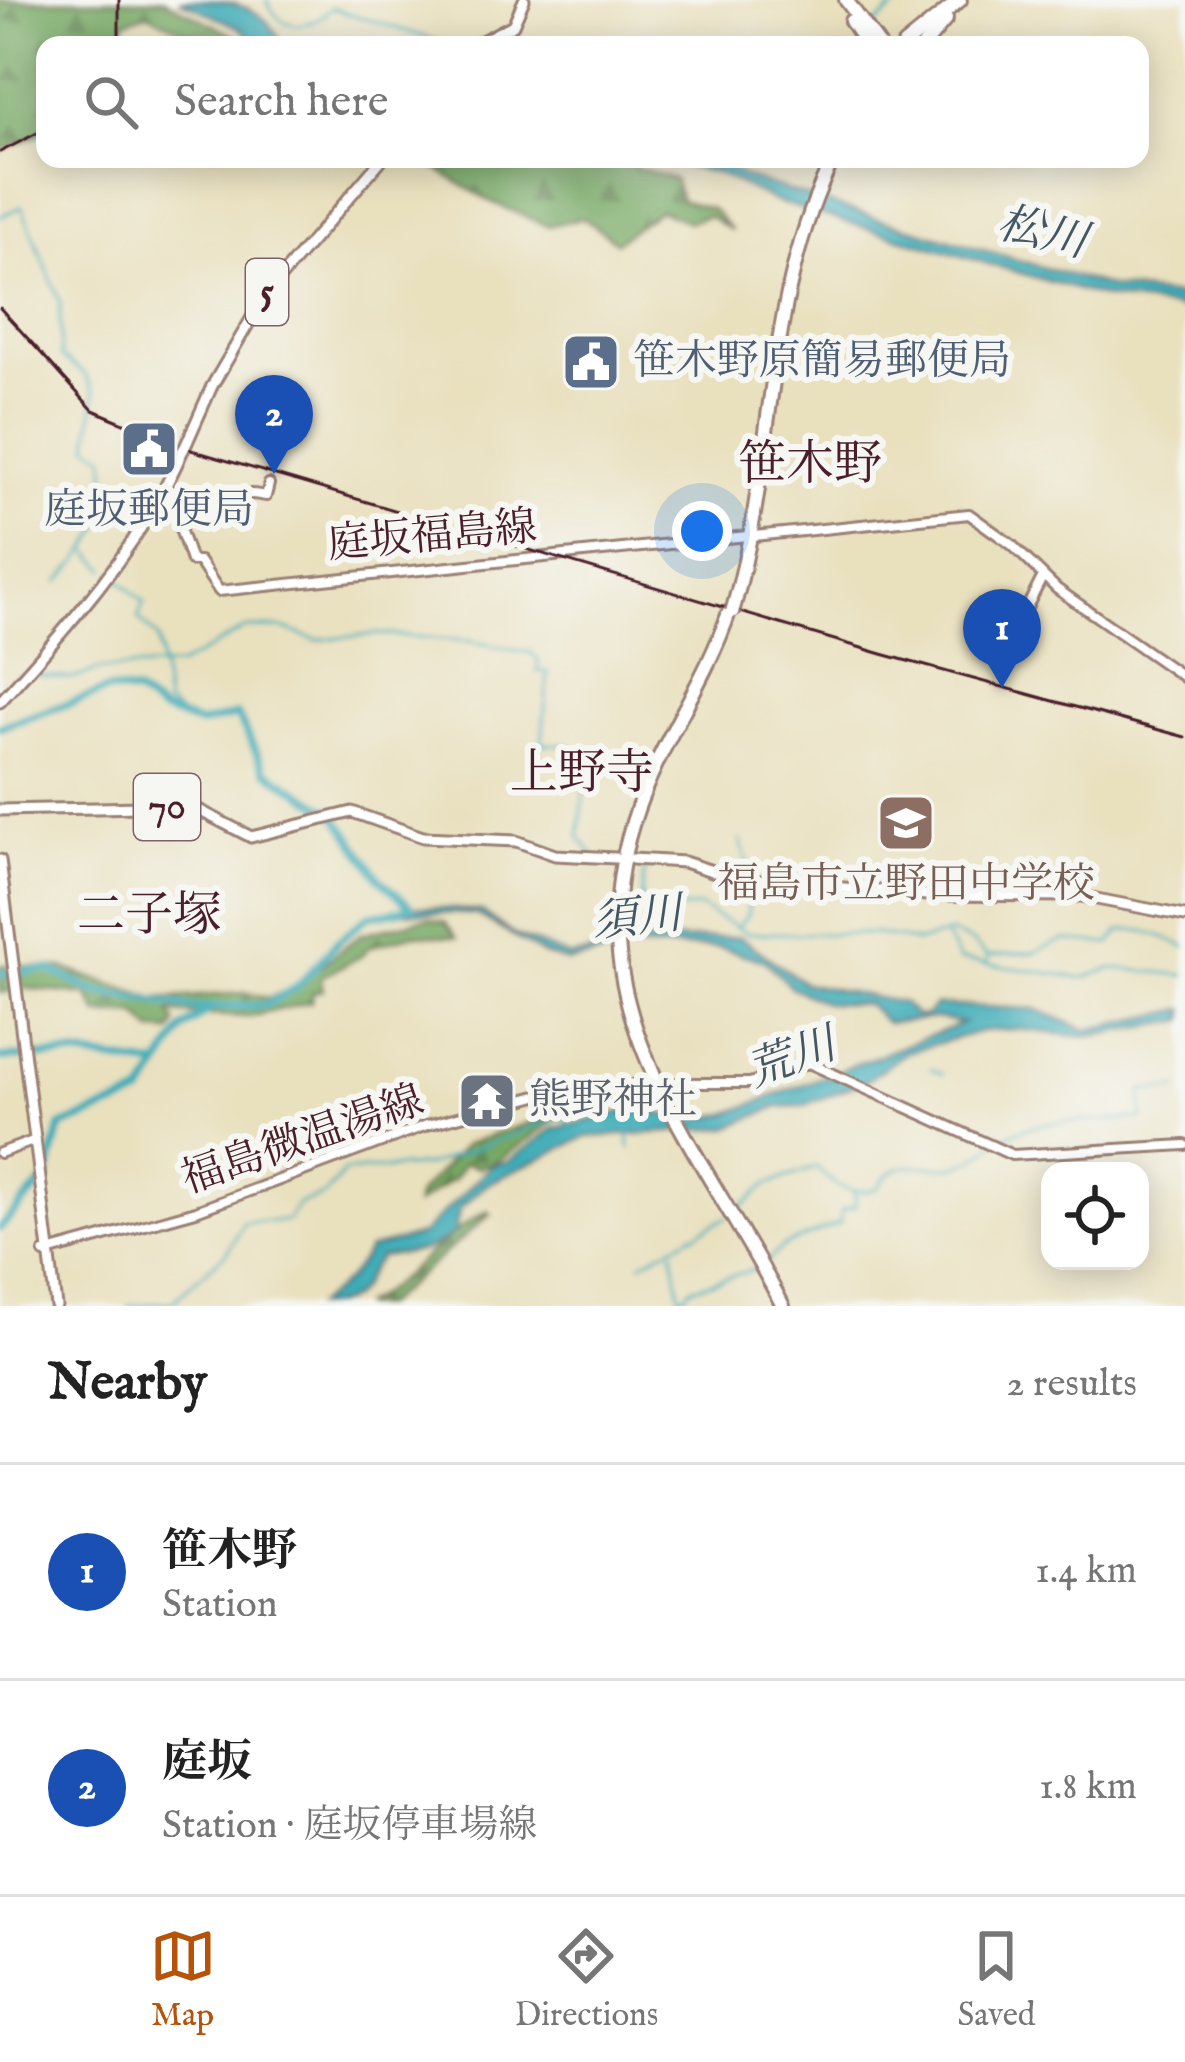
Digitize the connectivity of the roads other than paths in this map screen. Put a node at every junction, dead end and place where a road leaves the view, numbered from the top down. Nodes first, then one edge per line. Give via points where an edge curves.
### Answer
1 (524, 0) edge
2 (844, 0) edge
3 (963, 0) edge
4 (492, 36) edge
5 (863, 36) edge
6 (923, 36) edge
7 (374, 168) edge
8 (827, 169) edge
9 (269, 484) dead end
10 (154, 509) junction
11 (174, 511) junction
12 (1042, 578) junction
13 (1003, 668) dead end
14 (1185, 678) edge
15 (0, 702) edge
16 (667, 746) junction
17 (643, 796) dead end
18 (0, 810) edge
19 (629, 836) dead end
20 (616, 858) dead end
21 (632, 859) dead end
22 (0, 860) edge
23 (0, 874) edge
24 (618, 912) junction
25 (1185, 916) edge
26 (13, 961) junction
27 (659, 1089) junction
28 (32, 1141) junction
29 (1185, 1145) edge
30 (0, 1153) edge
31 (45, 1253) junction
32 (55, 1306) edge
33 (785, 1306) edge

1 - 4 main road via 513,25
2 - 5 highway
3 - 6 highway
7 - 10 main road, 5 via 264,297
8 - 16 highway via 777,330 731,610
9 - 11 main road via 266,496 236,490
10 - 11 main road
10 - 15 main road, 5
11 - 12 main road, 庭坂福島線 via 190,560 219,590 968,514
12 - 13 main road
12 - 14 main road, 庭坂福島線
16 - 17 highway
16 - 24 highway via 631,827
18 - 20 main road, 70 via 191,806 251,837 358,813 423,837 516,841 555,855
19 - 24 highway
21 - 25 main road via 688,863 736,878 927,895 1081,896
22 - 26 main road
23 - 26 main road
24 - 27 highway via 629,1012
26 - 28 main road
27 - 29 main road, 福島微温湯線 via 750,1083 796,1064 820,1065 1020,1156
27 - 31 main road, 福島微温湯線 via 567,1088 427,1125 207,1207
27 - 33 highway
28 - 30 main road
28 - 31 main road
31 - 32 main road

